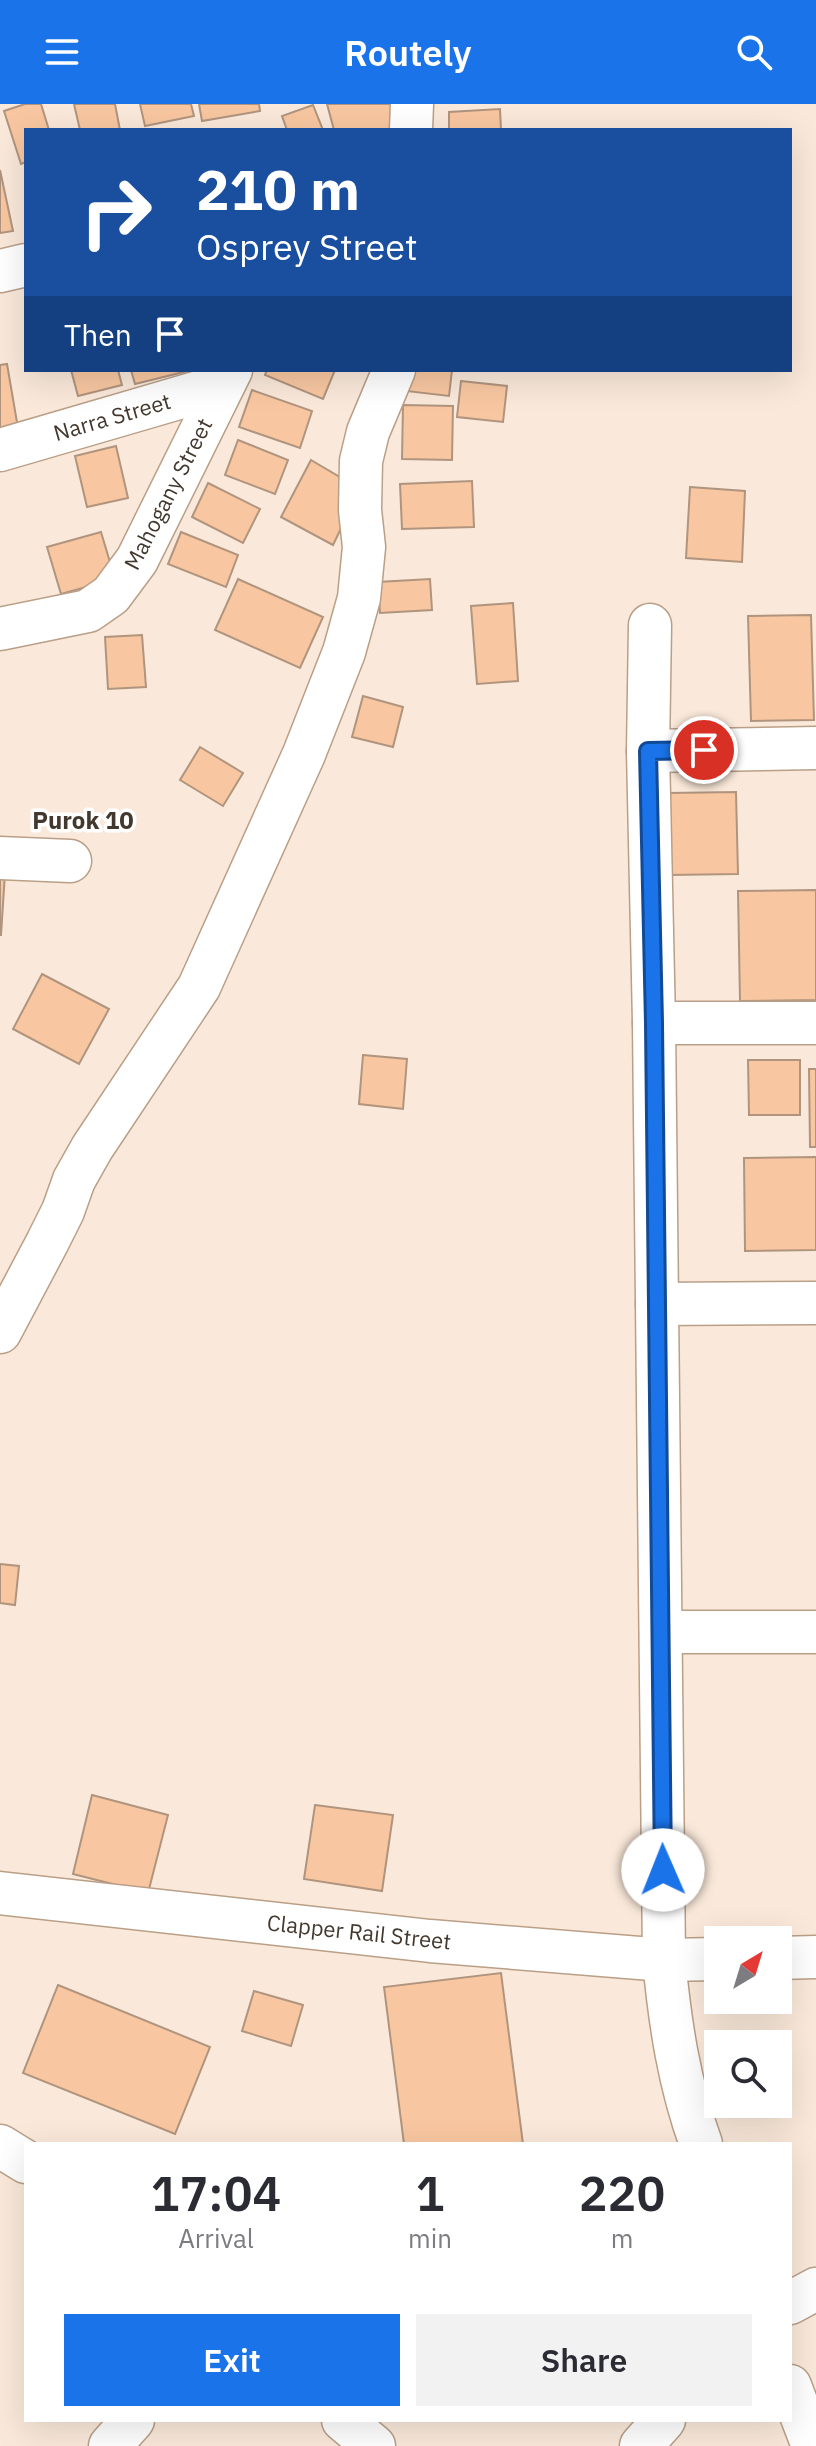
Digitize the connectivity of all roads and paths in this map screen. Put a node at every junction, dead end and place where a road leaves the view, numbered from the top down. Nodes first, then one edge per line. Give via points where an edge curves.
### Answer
1 (412, 104) edge
2 (411, 128) edge
3 (24, 265) edge
4 (0, 271) edge
5 (393, 372) edge
6 (227, 377) edge
7 (0, 450) edge
8 (650, 625) dead end
9 (0, 629) edge
10 (816, 748) edge
11 (648, 751) junction
12 (0, 858) edge
13 (70, 861) dead end
14 (654, 1023) junction
15 (816, 1023) edge
16 (816, 1303) edge
17 (657, 1304) junction
18 (0, 1332) edge
19 (661, 1632) junction
20 (816, 1632) edge
21 (0, 1893) edge
22 (816, 1957) edge
23 (792, 1958) edge
24 (704, 1959) edge
25 (664, 1960) junction
26 (700, 2142) edge
27 (0, 2146) edge
28 (24, 2161) edge
29 (816, 2289) edge
30 (792, 2302) edge
31 (792, 2391) edge
32 (131, 2422) edge
33 (345, 2422) edge
34 (662, 2422) edge
35 (110, 2446) edge
36 (374, 2446) edge
37 (641, 2446) edge
38 (813, 2446) edge

1 - 2 street
3 - 4 street
5 - 18 street via 361,461 364,547 359,598 304,754 199,987 92,1148
6 - 7 street, Narra Street
6 - 9 street, Mahogany Street via 137,560 111,595 88,611
8 - 11 street
10 - 11 street
11 - 14 street
12 - 13 street
14 - 15 street
14 - 17 street
16 - 17 street
17 - 19 street
19 - 20 street
19 - 25 street
21 - 25 street, Clapper Rail Street via 430,1941
22 - 23 street
24 - 25 street, Clapper Rail Street
25 - 26 street via 671,2032
27 - 28 street
29 - 30 street
31 - 38 street
32 - 35 street
33 - 36 street
34 - 37 street

